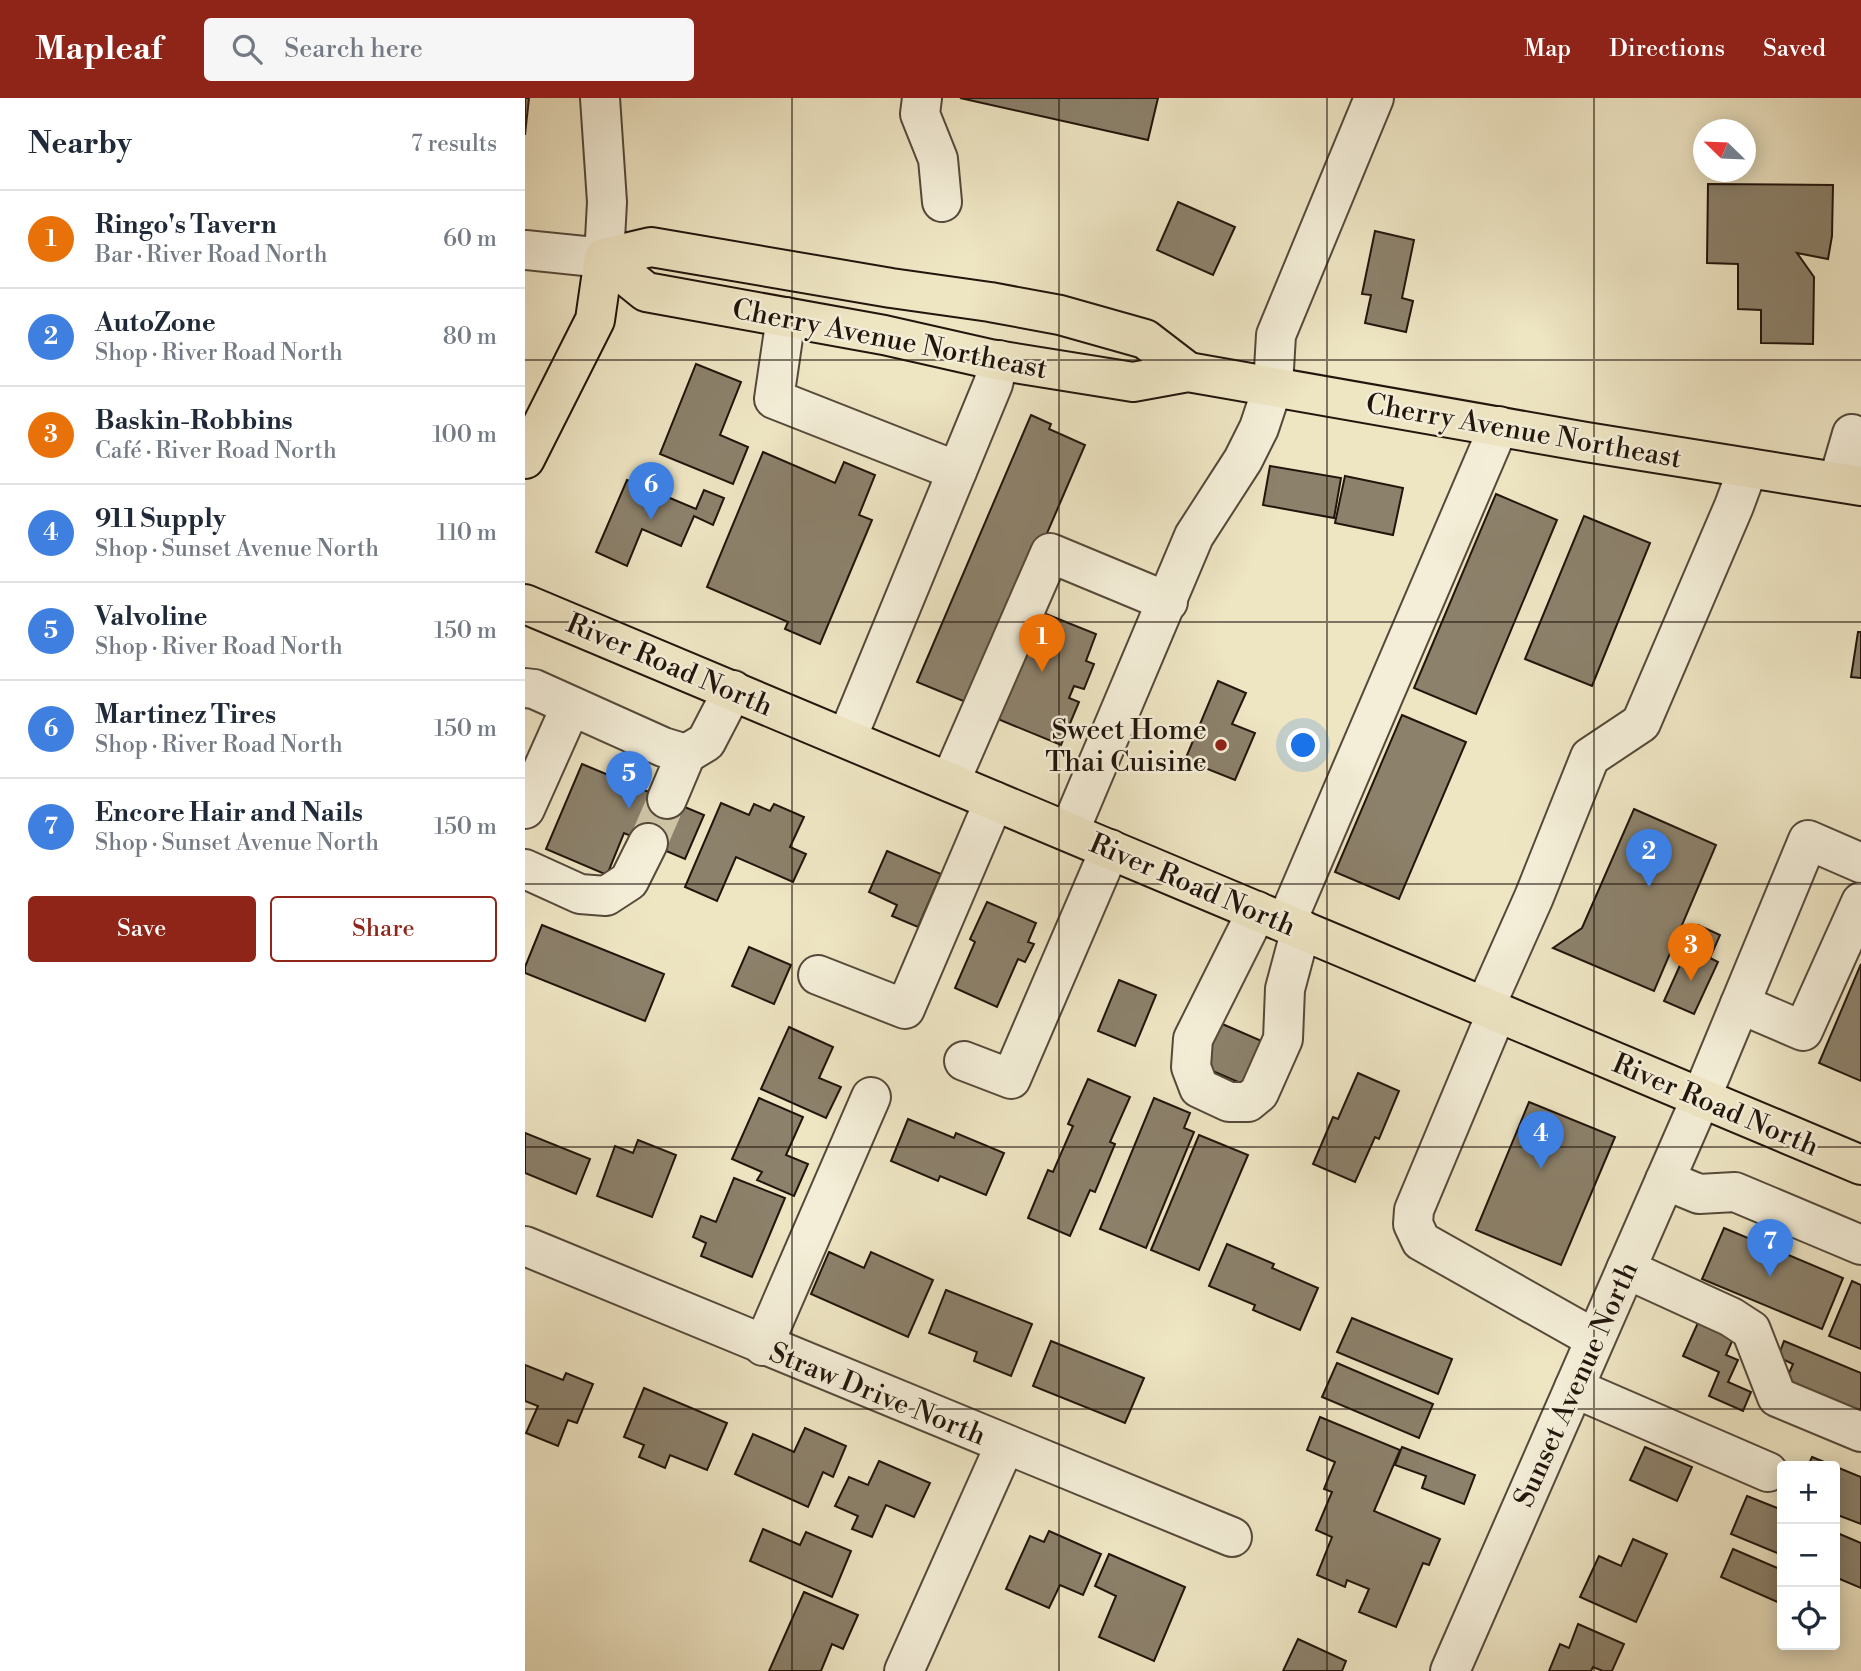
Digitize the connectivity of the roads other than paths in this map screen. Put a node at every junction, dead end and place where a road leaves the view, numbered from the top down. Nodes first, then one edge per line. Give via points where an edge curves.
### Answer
1 (600, 98) edge
2 (922, 98) edge
3 (1374, 98) edge
4 (942, 202) dead end
5 (525, 250) edge
6 (604, 258) junction
7 (786, 317) junction
8 (999, 360) junction
9 (1188, 372) junction
10 (1273, 386) junction
11 (1499, 426) junction
12 (1852, 434) dead end
13 (525, 459) edge
14 (1748, 468) junction
15 (957, 471) junction
16 (1849, 484) edge
17 (1168, 602) junction
18 (525, 604) edge
19 (525, 688) edge
20 (733, 690) junction
21 (571, 706) junction
22 (847, 738) junction
23 (686, 754) junction
24 (950, 782) junction
25 (667, 799) tunnel mouth
26 (994, 801) junction
27 (525, 808) edge
28 (1069, 832) junction
29 (648, 843) tunnel mouth
30 (1110, 849) junction
31 (1861, 863) edge
32 (525, 869) edge
33 (1861, 902) edge
34 (1281, 921) junction
35 (818, 975) dead end
36 (1740, 1004) junction
37 (1491, 1009) junction
38 (964, 1060) dead end
39 (871, 1097) dead end
40 (1701, 1098) junction
41 (1861, 1165) edge
42 (1665, 1180) junction
43 (1861, 1245) edge
44 (525, 1246) edge
45 (1626, 1269) junction
46 (1595, 1339) junction
47 (764, 1346) junction
48 (1574, 1388) junction
49 (1861, 1432) edge
50 (1005, 1446) junction
51 (1768, 1472) dead end
52 (1232, 1538) dead end
53 (904, 1671) edge
54 (1450, 1671) edge

1 - 6 street via 607,202
2 - 4 street via 920,114 938,159
3 - 10 street via 1276,335
5 - 6 street, Cherry Avenue Northeast
6 - 7 main road, Cherry Avenue Northeast via 646,292
6 - 9 main road, Cherry Avenue Northeast via 652,247 990,302 1145,339
6 - 13 main road via 595,320
7 - 8 main road, Cherry Avenue Northeast
7 - 15 street via 774,399
8 - 9 main road, Cherry Avenue Northeast via 1133,382
8 - 15 street
9 - 10 main road, Cherry Avenue Northeast
10 - 11 main road, Cherry Avenue Northeast
10 - 17 street via 1259,428 1194,536
11 - 14 main road, Cherry Avenue Northeast
11 - 34 street
12 - 16 street
14 - 16 main road, Cherry Avenue Northeast
14 - 37 street via 1641,723 1590,757
15 - 22 street
17 - 24 street via 1050,553
17 - 28 street
18 - 20 main road, River Road North
19 - 21 street
20 - 22 main road, River Road North
20 - 23 street via 706,742
21 - 23 street
21 - 27 street
22 - 24 main road, River Road North
23 - 25 street
24 - 26 main road, River Road North
26 - 28 main road, River Road North
26 - 35 street via 905,1009
28 - 30 main road, River Road North
29 - 32 street via 629,881 605,896 580,894
30 - 34 main road, River Road North
30 - 38 street via 1011,1079
31 - 36 street, Sunset Avenue North via 1808,840
33 - 36 street via 1803,1031
34 - 37 main road, River Road North
36 - 40 street, Sunset Avenue North
37 - 40 main road, River Road North
37 - 46 street via 1414,1210 1413,1224 1421,1241
39 - 47 street
40 - 41 main road, River Road North
40 - 42 street, Sunset Avenue North
42 - 43 street via 1699,1195 1735,1192
42 - 45 street, Sunset Avenue North
44 - 47 street, Straw Drive North
45 - 46 street, Sunset Avenue North
45 - 49 street via 1741,1323 1751,1330 1777,1397
46 - 48 street, Sunset Avenue North
47 - 50 street, Straw Drive North
48 - 51 street
48 - 54 street, Sunset Avenue North
50 - 52 street, Straw Drive North
50 - 53 street

